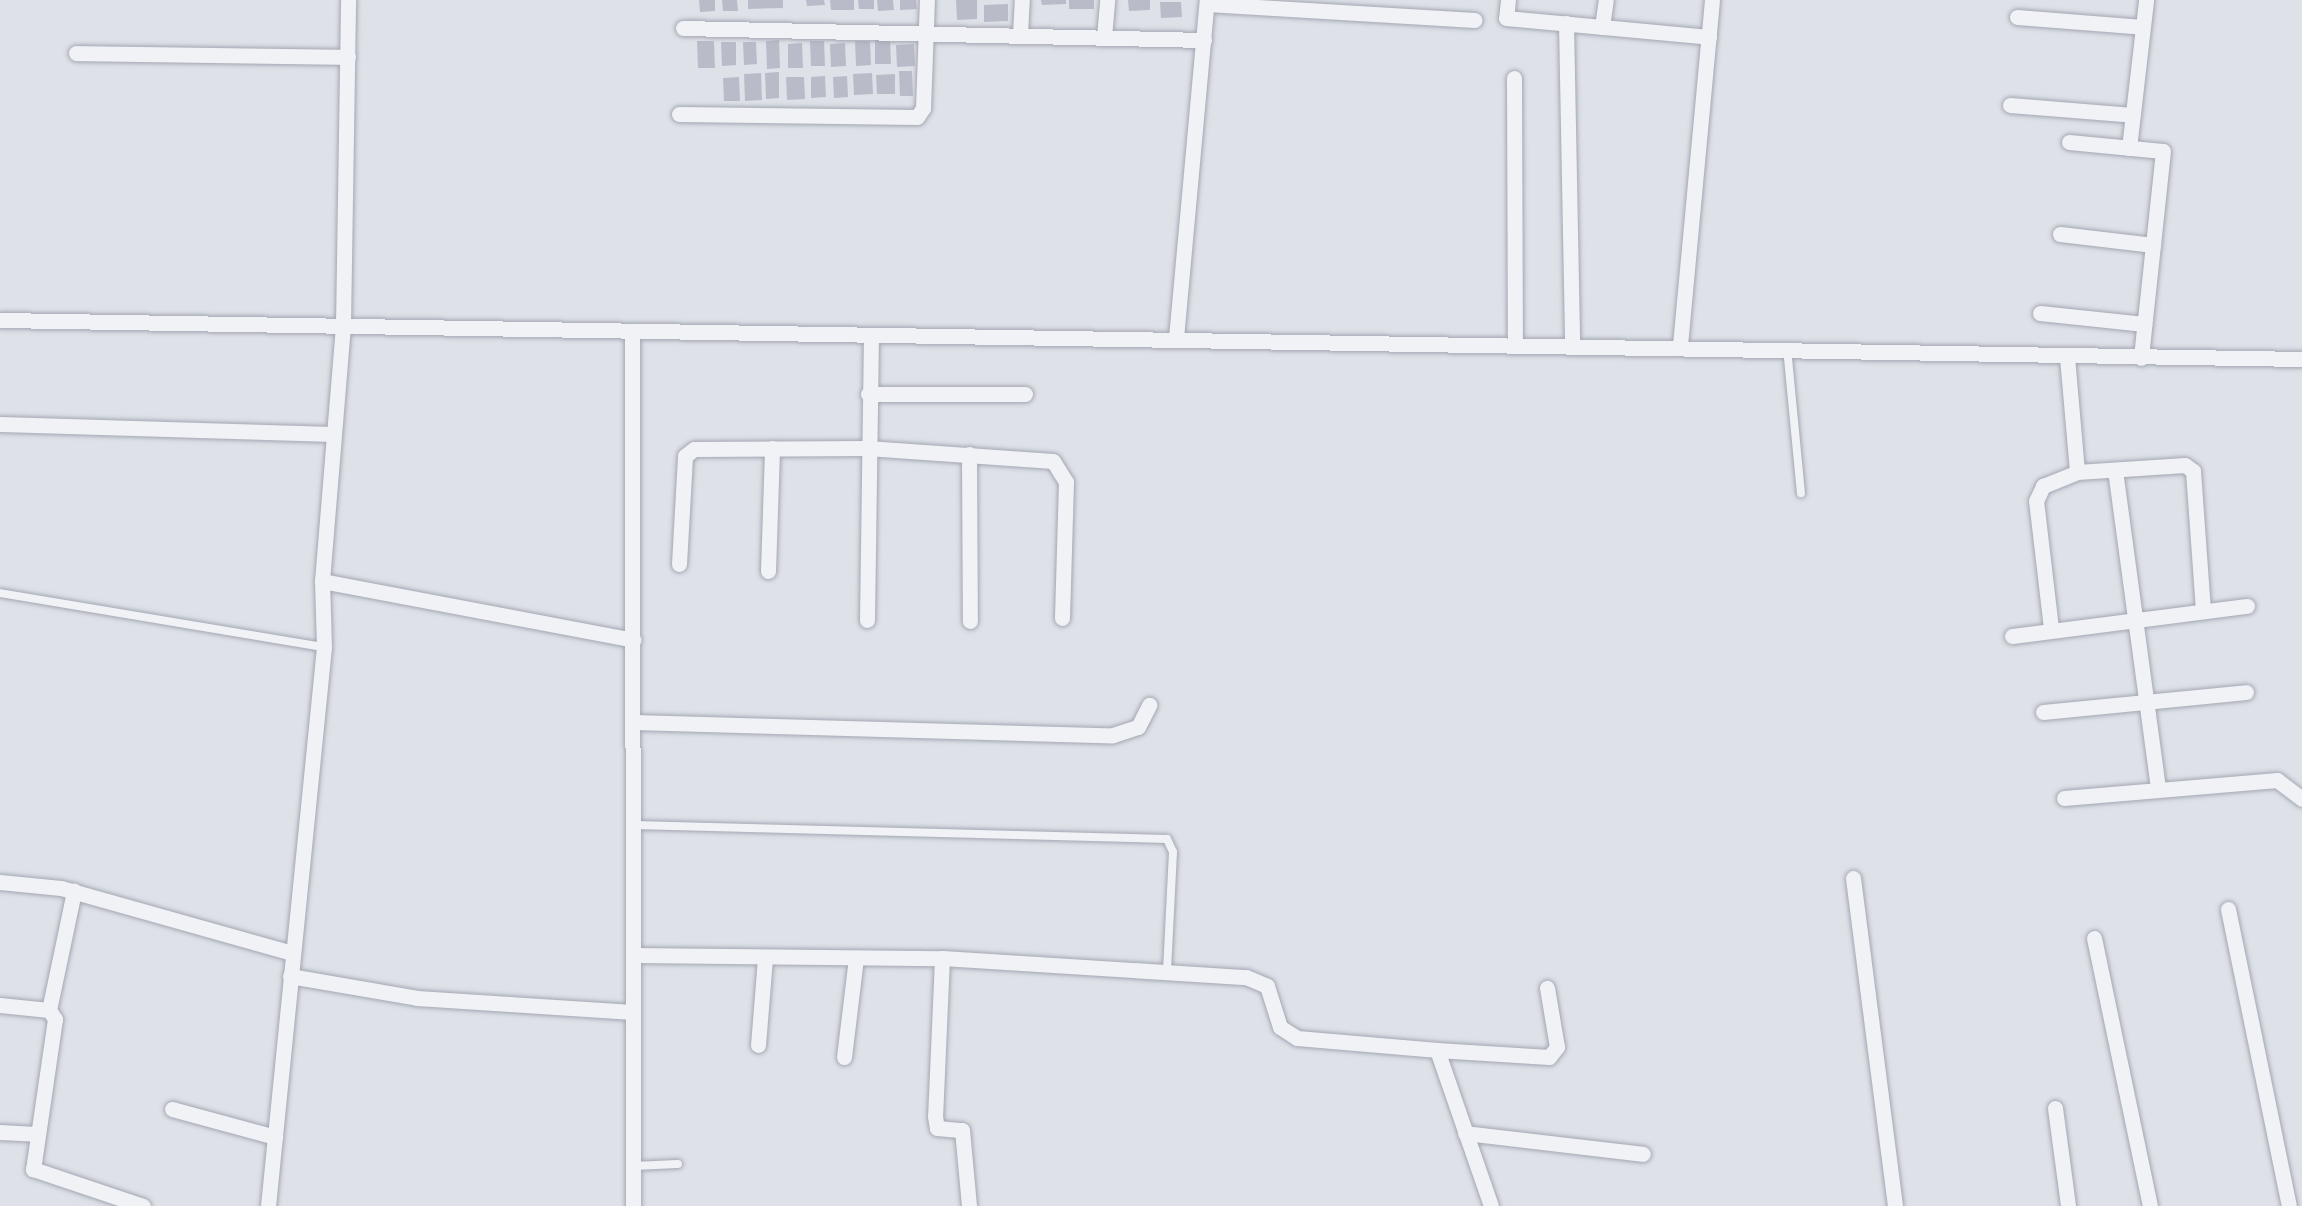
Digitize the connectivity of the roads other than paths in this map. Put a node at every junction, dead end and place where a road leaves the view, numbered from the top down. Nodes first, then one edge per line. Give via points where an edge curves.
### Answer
1 (348, 0) edge
2 (927, 0) edge
3 (1022, 0) edge
4 (1107, 0) edge
5 (1508, 0) edge
6 (1606, 0) edge
7 (1712, 0) edge
8 (2146, 0) edge
9 (1207, 2) edge
10 (2017, 17) dead end
11 (1475, 20) dead end
12 (1566, 24) junction
13 (1602, 27) junction
14 (2143, 27) junction
15 (683, 28) dead end
16 (925, 31) junction
17 (1020, 34) junction
18 (1104, 37) junction
19 (1709, 38) junction
20 (1204, 40) junction
21 (76, 53) dead end
22 (348, 57) junction
23 (1514, 78) dead end
24 (2010, 104) dead end
25 (678, 114) dead end
26 (2133, 115) junction
27 (2069, 142) dead end
28 (2129, 148) junction
29 (2060, 234) dead end
30 (2153, 246) junction
31 (2040, 312) dead end
32 (0, 320) edge
33 (2144, 324) junction
34 (348, 325) junction
35 (639, 332) junction
36 (871, 335) junction
37 (1176, 338) junction
38 (1515, 343) junction
39 (1572, 344) junction
40 (1680, 345) junction
41 (1787, 347) junction
42 (2067, 357) junction
43 (2141, 358) junction
44 (2302, 360) edge
45 (868, 394) junction
46 (1025, 394) dead end
47 (0, 424) edge
48 (334, 434) junction
49 (772, 448) junction
50 (867, 448) junction
51 (969, 454) junction
52 (2115, 470) junction
53 (2077, 472) junction
54 (1802, 493) dead end
55 (679, 564) dead end
56 (768, 570) dead end
57 (334, 583) junction
58 (0, 594) edge
59 (2248, 606) dead end
60 (2203, 609) junction
61 (2131, 616) junction
62 (1062, 618) dead end
63 (867, 620) dead end
64 (970, 621) dead end
65 (2050, 628) junction
66 (2012, 636) dead end
67 (633, 640) junction
68 (324, 647) junction
69 (2246, 692) dead end
70 (2144, 700) junction
71 (1149, 705) dead end
72 (2043, 712) dead end
73 (638, 722) junction
74 (2158, 790) junction
75 (2064, 798) dead end
76 (2302, 799) edge
77 (637, 825) junction
78 (1852, 878) dead end
79 (0, 882) edge
80 (74, 892) junction
81 (2228, 909) dead end
82 (2094, 938) dead end
83 (293, 954) junction
84 (637, 955) junction
85 (764, 958) junction
86 (856, 958) junction
87 (942, 958) junction
88 (1167, 969) junction
89 (297, 978) junction
90 (1547, 988) dead end
91 (0, 1004) edge
92 (50, 1010) junction
93 (633, 1012) junction
94 (758, 1046) dead end
95 (1438, 1050) junction
96 (844, 1057) dead end
97 (2055, 1108) dead end
98 (172, 1109) dead end
99 (0, 1132) edge
100 (1465, 1133) junction
101 (36, 1134) junction
102 (275, 1138) junction
103 (1643, 1154) dead end
104 (678, 1164) dead end
105 (637, 1166) junction
106 (84, 1198) edge
107 (143, 1206) edge
108 (268, 1206) edge
109 (634, 1206) edge
110 (969, 1206) edge
111 (1491, 1206) edge
112 (1895, 1206) edge
113 (2068, 1206) edge
114 (2150, 1206) edge
115 (2289, 1206) edge

1 - 22 street
2 - 16 street
3 - 17 street
4 - 18 street
5 - 12 street via 1506,18
6 - 13 street
7 - 19 street
8 - 14 street
9 - 11 street
9 - 20 street
10 - 14 street
12 - 13 street
12 - 39 street
13 - 19 street
14 - 26 street
15 - 16 street
16 - 17 street
16 - 25 street via 923,108 912,119
17 - 18 street
18 - 20 street
19 - 40 street
20 - 37 street
21 - 22 street
22 - 34 street
23 - 38 street
24 - 26 street
26 - 28 street
27 - 28 street
28 - 30 street via 2163,151
29 - 30 street
30 - 33 street
31 - 33 street
32 - 34 street
33 - 43 street
34 - 35 street
34 - 48 street
35 - 36 street
35 - 67 street
36 - 37 street
36 - 45 street
37 - 38 street
38 - 39 street
39 - 40 street
40 - 41 street
41 - 42 street
41 - 54 lane
42 - 43 street
42 - 53 street
43 - 44 street
45 - 46 street
45 - 50 street
47 - 48 street
48 - 57 street
49 - 50 street
49 - 55 street via 694,449 685,456
49 - 56 street
50 - 51 street
50 - 63 street
51 - 62 street via 1062,468
51 - 64 street
52 - 53 street
52 - 60 street via 2186,465 2193,471
52 - 61 street
53 - 65 street via 2043,486 2036,500
57 - 67 street
57 - 68 street
58 - 68 lane
59 - 60 street
60 - 61 street
61 - 65 street
61 - 70 street
65 - 66 street
67 - 73 street
68 - 83 street
69 - 70 street
70 - 72 street
70 - 74 street
71 - 73 street via 1138,727 1113,735
73 - 77 street
74 - 75 street
74 - 76 street via 2277,780
77 - 84 street
77 - 88 lane via 1167,838
78 - 112 street
79 - 80 street
80 - 83 street
80 - 92 street
81 - 115 street
82 - 114 street
83 - 89 street
84 - 85 street
84 - 93 street
85 - 86 street
85 - 94 street
86 - 87 street
86 - 96 street
87 - 88 street
87 - 110 street via 935,1116 937,1128 962,1130
88 - 95 street via 1262,982 1280,1027 1296,1038
89 - 93 street via 467,1003
89 - 102 street
90 - 95 street via 1557,1047 1549,1057
91 - 92 street
92 - 101 street via 55,1019
93 - 105 street
95 - 100 street
97 - 113 street
98 - 102 street
99 - 101 street
100 - 103 street
100 - 111 street
101 - 106 street via 33,1169
102 - 108 street
104 - 105 lane
105 - 109 street
106 - 107 street

